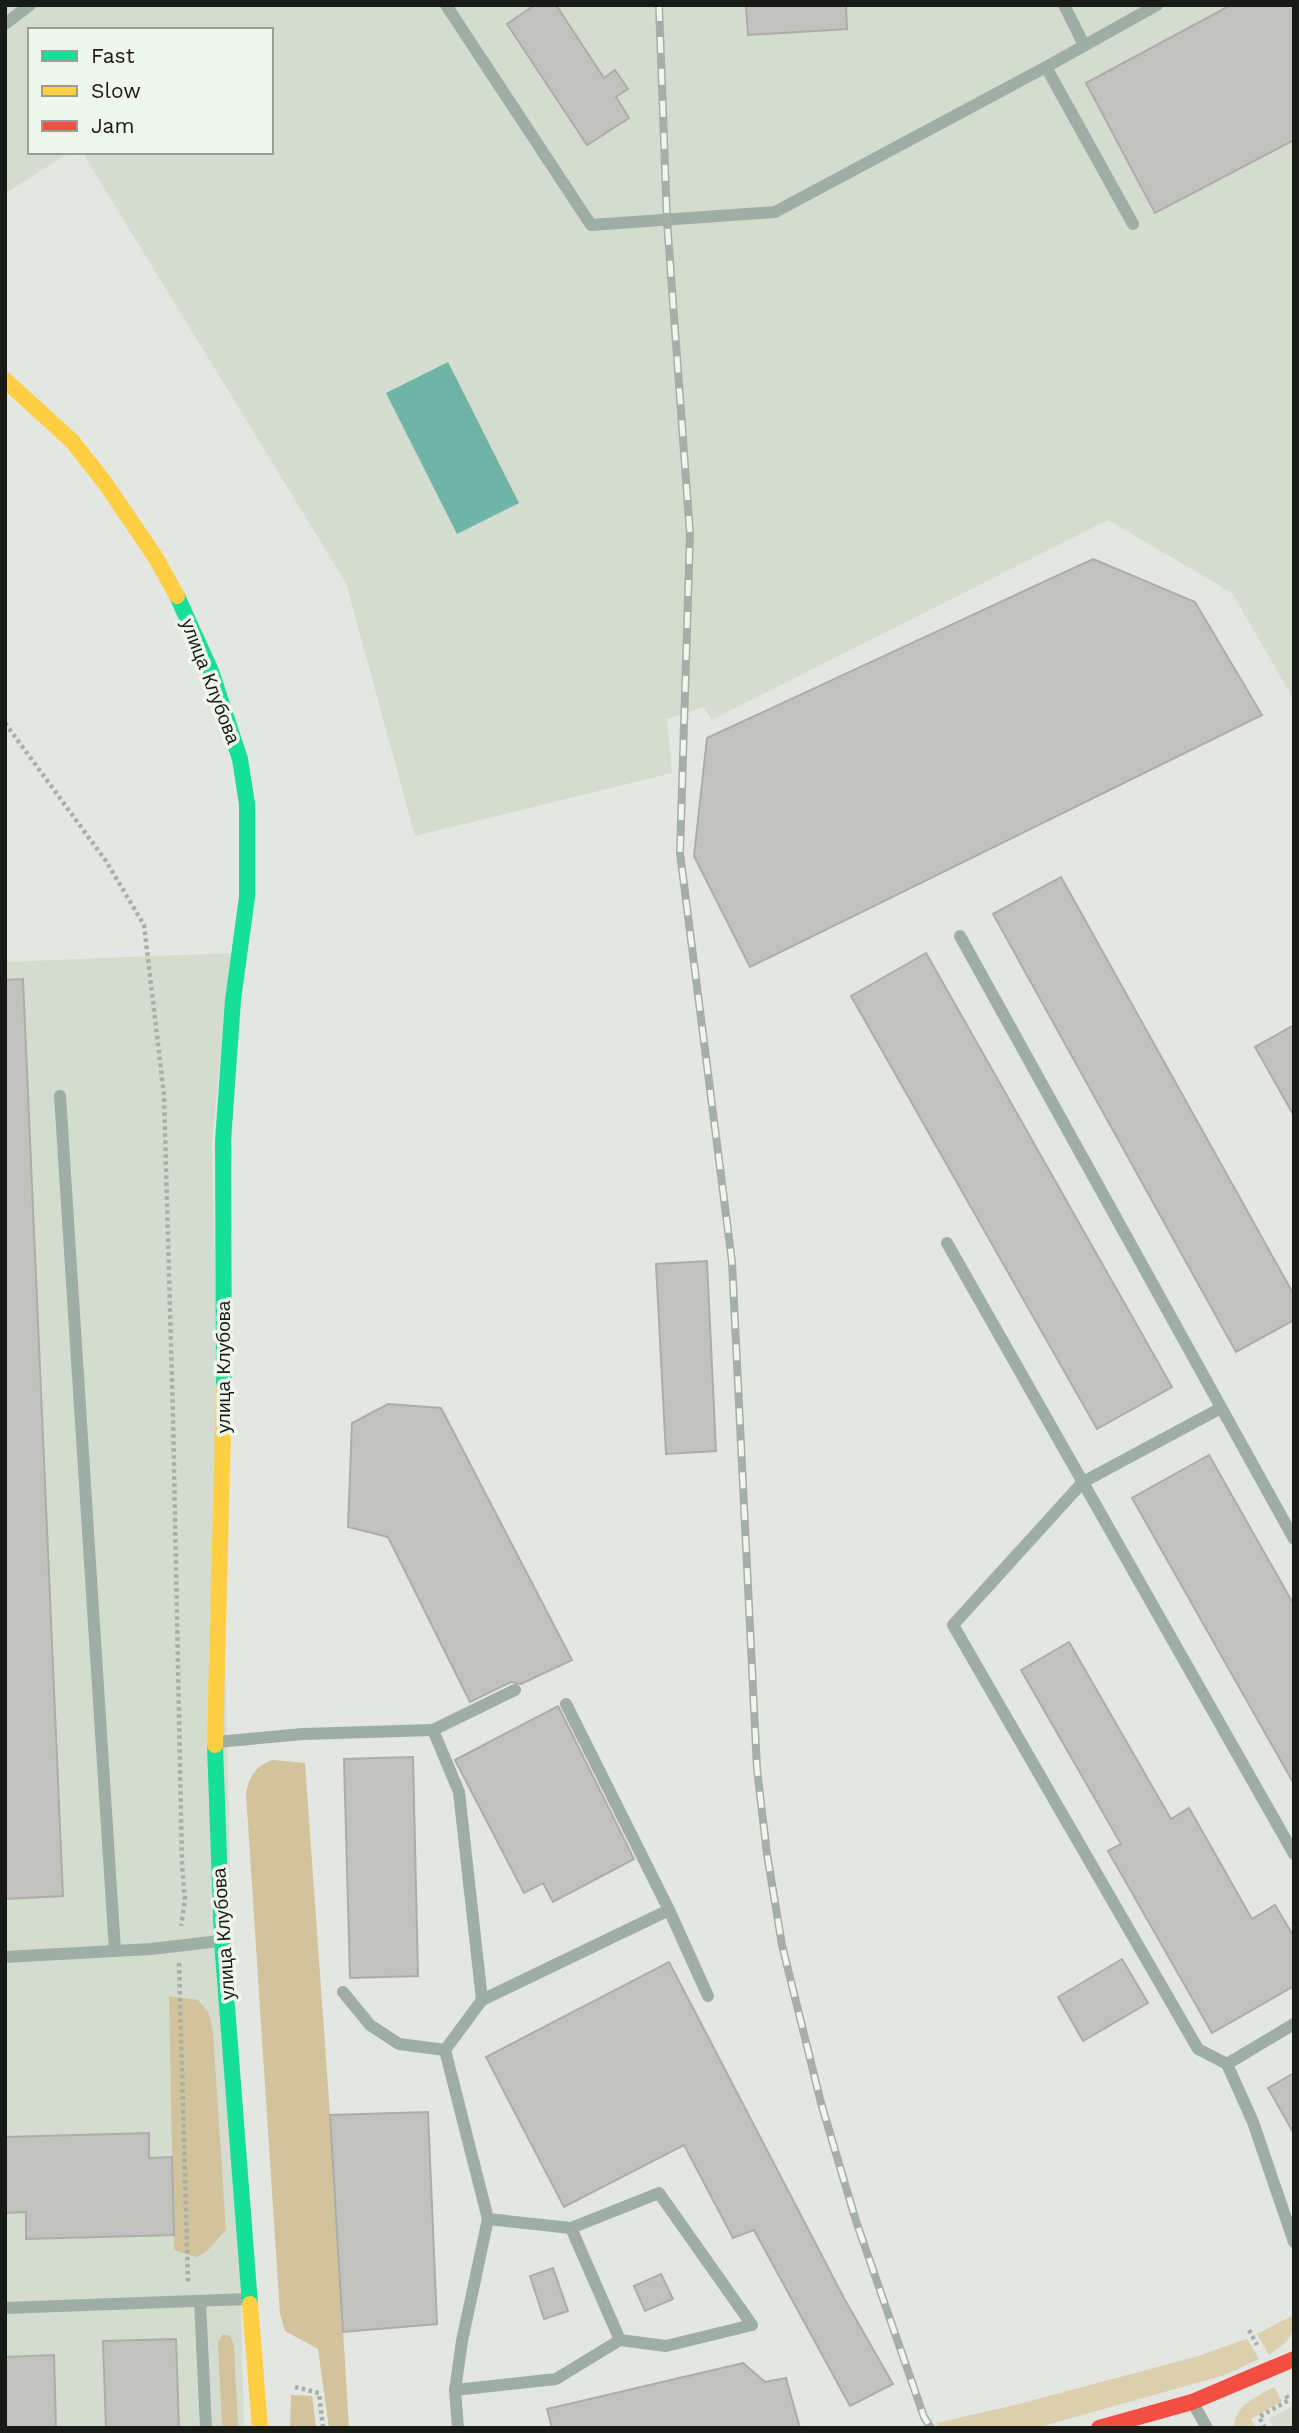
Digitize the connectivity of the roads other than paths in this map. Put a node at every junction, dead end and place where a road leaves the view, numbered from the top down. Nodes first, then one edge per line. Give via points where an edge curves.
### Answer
1 (30, 5) edge
2 (446, 5) edge
3 (1063, 5) edge
4 (1157, 5) edge
5 (5, 24) edge
6 (1084, 45) junction
7 (1046, 67) junction
8 (1133, 224) dead end
9 (5, 380) edge
10 (960, 936) dead end
11 (60, 1096) dead end
12 (947, 1243) dead end
13 (1221, 1408) junction
14 (1083, 1482) junction
15 (1294, 1539) edge
16 (515, 1690) dead end
17 (566, 1704) dead end
18 (433, 1730) junction
19 (215, 1743) junction
20 (1294, 1854) edge
21 (669, 1910) junction
22 (222, 1941) junction
23 (114, 1951) junction
24 (5, 1957) edge
25 (342, 1992) dead end
26 (708, 1996) dead end
27 (482, 2000) junction
28 (1294, 2024) edge
29 (445, 2050) junction
30 (1227, 2064) junction
31 (488, 2219) junction
32 (571, 2228) junction
33 (1294, 2242) edge
34 (249, 2299) junction
35 (194, 2301) junction
36 (5, 2308) edge
37 (620, 2340) junction
38 (1294, 2359) edge
39 (455, 2390) junction
40 (1192, 2402) junction
41 (206, 2428) edge
42 (260, 2428) edge
43 (458, 2428) edge
44 (1099, 2428) edge
45 (1207, 2428) edge

1 - 5 lane
2 - 7 lane via 591,225 775,212
3 - 6 lane
4 - 6 lane
6 - 7 lane
7 - 8 lane
9 - 19 main road, улица Клубова via 72,441 156,558 194,631 220,695 240,759 247,804 247,897 233,1000 223,1141 224,1405
10 - 13 lane
11 - 23 lane
12 - 14 lane
13 - 14 lane
13 - 15 lane
14 - 20 lane
14 - 30 lane via 953,1625 1198,2049
16 - 18 lane
17 - 21 lane
18 - 19 lane via 303,1734
18 - 27 lane via 459,1792
19 - 22 main road, улица Клубова
21 - 26 lane
21 - 27 lane
22 - 23 lane
22 - 34 main road, улица Клубова
23 - 24 lane
25 - 29 lane via 370,2025 399,2044
27 - 29 lane
28 - 30 lane
29 - 31 lane
30 - 33 lane via 1253,2122
31 - 32 lane
31 - 39 lane
32 - 37 lane
32 - 37 lane via 659,2193 752,2325 666,2346
34 - 35 lane
34 - 42 main road, улица Клубова
35 - 36 lane
35 - 41 lane
37 - 39 lane via 556,2379
38 - 40 main road
39 - 43 lane
40 - 44 main road
40 - 45 lane

